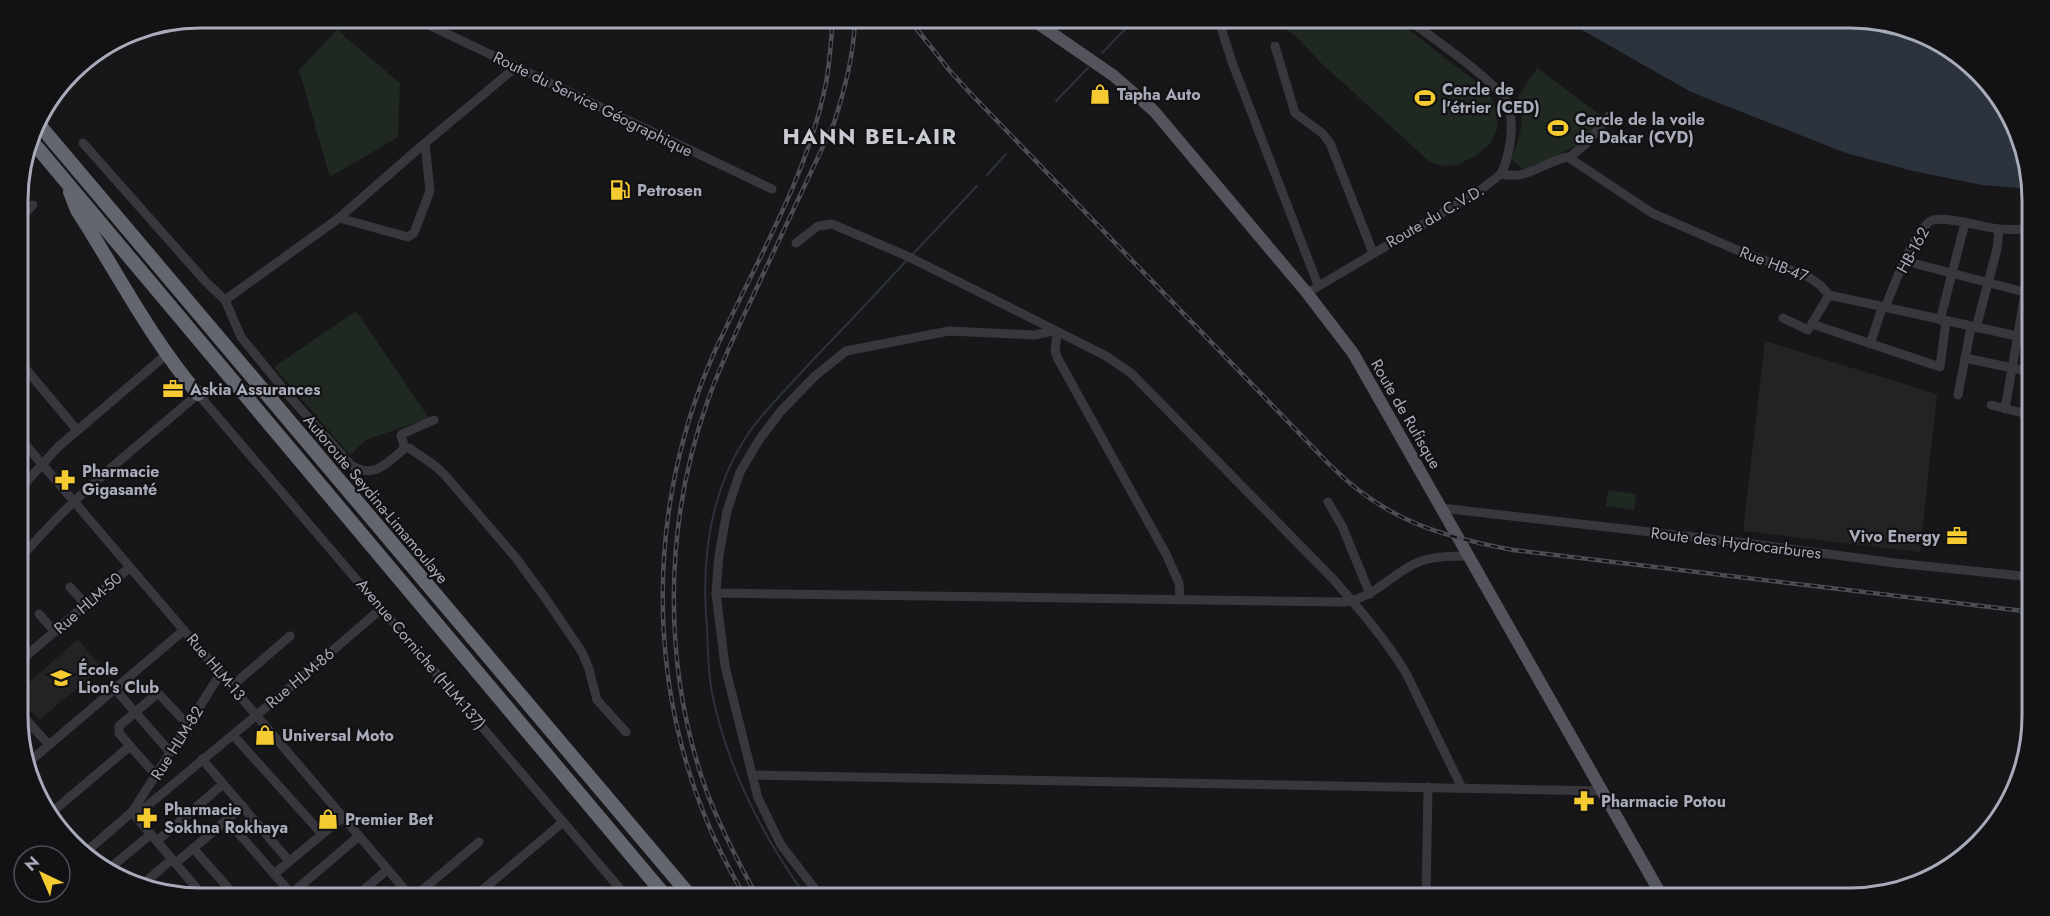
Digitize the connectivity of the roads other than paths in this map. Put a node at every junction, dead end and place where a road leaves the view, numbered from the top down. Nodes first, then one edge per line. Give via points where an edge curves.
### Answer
1 (1045, 28) edge
2 (1221, 28) edge
3 (1419, 28) edge
4 (437, 29) edge
5 (1275, 46) dead end
6 (516, 67) junction
7 (1609, 116) dead end
8 (44, 130) edge
9 (83, 143) dead end
10 (424, 143) junction
11 (37, 147) edge
12 (1568, 157) junction
13 (1501, 174) junction
14 (66, 182) junction
15 (772, 189) dead end
16 (33, 205) dead end
17 (29, 209) edge
18 (339, 218) junction
19 (1965, 223) junction
20 (1999, 229) junction
21 (2022, 229) edge
22 (796, 243) dead end
23 (1372, 253) junction
24 (1905, 261) junction
25 (1952, 274) junction
26 (1988, 284) junction
27 (1318, 285) junction
28 (2022, 292) edge
29 (1307, 293) junction
30 (1829, 295) junction
31 (225, 300) junction
32 (1883, 308) junction
33 (1783, 318) dead end
34 (2022, 319) edge
35 (1943, 321) junction
36 (1810, 327) junction
37 (1974, 327) junction
38 (1055, 332) junction
39 (2018, 337) junction
40 (2022, 338) edge
41 (1870, 344) junction
42 (167, 354) junction
43 (1965, 358) junction
44 (2012, 369) junction
45 (2022, 371) edge
46 (29, 372) edge
47 (198, 394) junction
48 (1958, 395) dead end
49 (1991, 405) dead end
50 (2005, 409) junction
51 (2022, 413) edge
52 (434, 420) dead end
53 (77, 430) junction
54 (29, 448) edge
55 (405, 448) junction
56 (42, 464) junction
57 (28, 479) edge
58 (73, 502) junction
59 (1328, 502) dead end
60 (1441, 508) junction
61 (28, 549) edge
62 (1468, 556) junction
63 (129, 568) junction
64 (2022, 576) edge
65 (70, 586) dead end
66 (716, 593) junction
67 (1370, 594) junction
68 (1180, 600) junction
69 (1352, 601) junction
70 (86, 605) junction
71 (382, 608) junction
72 (39, 614) dead end
73 (184, 630) junction
74 (55, 632) junction
75 (290, 636) dead end
76 (28, 653) edge
77 (221, 673) junction
78 (232, 686) junction
79 (116, 689) junction
80 (136, 712) junction
81 (256, 716) junction
82 (29, 722) edge
83 (188, 724) junction
84 (626, 732) dead end
85 (233, 735) junction
86 (49, 745) junction
87 (130, 746) junction
88 (170, 752) junction
89 (34, 758) edge
90 (202, 759) junction
91 (156, 775) junction
92 (752, 775) junction
93 (223, 784) junction
94 (1428, 787) junction
95 (1462, 788) junction
96 (1601, 791) junction
97 (243, 806) junction
98 (56, 807) edge
99 (134, 814) junction
100 (343, 817) junction
101 (227, 820) junction
102 (563, 822) junction
103 (322, 834) junction
104 (359, 836) junction
105 (154, 838) junction
106 (479, 842) dead end
107 (91, 848) edge
108 (193, 848) junction
109 (174, 861) junction
110 (289, 861) junction
111 (115, 865) edge
112 (387, 870) junction
113 (274, 874) junction
114 (150, 880) edge
115 (1426, 887) edge
116 (1657, 887) edge
117 (196, 888) edge
118 (228, 888) edge
119 (286, 888) edge
120 (302, 888) edge
121 (366, 888) edge
122 (403, 888) edge
123 (424, 888) edge
124 (485, 888) edge
125 (619, 888) edge
126 (658, 888) edge
127 (683, 888) edge
128 (814, 888) edge

1 - 29 main road, Route de Rufisque via 1129,88 1154,111
2 - 27 street
3 - 13 street via 1484,78 1508,104 1509,153
4 - 6 street, Route du Service Géographique
5 - 23 street via 1295,112 1330,143
6 - 10 street
6 - 15 street, Route du Service Géographique
7 - 12 street, Route du C.V.D. via 1588,142
8 - 127 highway, Autoroute Seydina-Limamoulaye
9 - 31 street
10 - 18 street
10 - 18 street via 430,191 414,233 408,237
11 - 14 highway, Autoroute Seydina-Limamoulaye
12 - 13 street, Route du C.V.D. via 1526,175
12 - 30 street, Rue HB-47 via 1652,213 1809,277
13 - 23 street, Route du C.V.D.
14 - 42 highway via 77,210
14 - 126 highway, Autoroute Seydina-Limamoulaye
16 - 17 street
18 - 31 street
19 - 20 street, HB-162
19 - 24 street, HB-162 via 1940,219 1928,222
19 - 25 street
20 - 21 street, HB-162
20 - 26 street
22 - 38 street via 818,226 832,224
23 - 27 street, Route du C.V.D.
24 - 25 street
24 - 32 street, HB-162
25 - 26 street
25 - 35 street
26 - 28 street
26 - 37 street
27 - 29 street, Route du C.V.D.
29 - 60 main road, Route de Rufisque via 1353,353
30 - 32 street, Rue HB-47
30 - 36 street
31 - 55 street via 241,336 351,465 363,471 375,470
32 - 35 street, Rue HB-47
32 - 41 street, HB-162
33 - 36 street
34 - 39 street
35 - 37 street, Rue HB-47
35 - 41 street via 1940,367
36 - 41 street
37 - 39 street, Rue HB-47
37 - 43 street
38 - 66 street via 1038,335 949,331 854,348 831,361 781,411 740,472 726,511
38 - 68 street via 1058,359 1166,554 1179,583
38 - 69 street via 1106,356 1131,374
39 - 40 street, Rue HB-47
39 - 44 street
42 - 47 highway
42 - 53 street
43 - 44 street
43 - 48 street
44 - 45 street
44 - 50 street
46 - 53 street
47 - 58 street
47 - 71 street, Avenue Corniche (HLM-137)
49 - 50 street
50 - 51 street
52 - 55 street via 402,434
53 - 56 street
54 - 56 street, Rue HLM-13
55 - 84 street via 440,469 516,558 582,652 597,700
56 - 57 street
56 - 58 street, Rue HLM-13
58 - 61 street
58 - 63 street, Rue HLM-13
59 - 67 street
60 - 62 main road, Route de Rufisque
60 - 64 street, Route des Hydrocarbures
62 - 67 street via 1420,561
62 - 96 main road, Route de Rufisque
63 - 70 street, Rue HLM-50
63 - 73 street, Rue HLM-13
65 - 70 street
66 - 68 street
66 - 92 street via 725,666
67 - 69 street
68 - 69 street
69 - 95 street via 1396,656
70 - 74 street, Rue HLM-50
71 - 81 street, Rue HLM-86
71 - 102 street, Avenue Corniche (HLM-137)
72 - 74 street
73 - 77 street, Rue HLM-13
73 - 79 street
74 - 76 street, Rue HLM-50
75 - 78 street
77 - 78 street, Rue HLM-13
77 - 83 street, Rue HLM-82
78 - 81 street, Rue HLM-13
79 - 80 street
79 - 86 street
80 - 83 street via 158,693
80 - 87 street via 117,730
80 - 88 street
81 - 85 street, Rue HLM-86
81 - 100 street, Rue HLM-13
82 - 86 street
83 - 88 street, Rue HLM-82
85 - 90 street, Rue HLM-86
85 - 103 street
86 - 89 street
87 - 91 street
87 - 98 street
88 - 91 street, Rue HLM-82
90 - 93 street
90 - 99 street, Rue HLM-86
91 - 99 street, Rue HLM-82
92 - 94 street
92 - 128 street via 758,798 781,845
93 - 97 street
93 - 105 street
94 - 95 street
94 - 115 street
95 - 96 street
96 - 116 main road, Route de Rufisque
97 - 101 street
97 - 110 street
99 - 105 street
99 - 107 street, Rue HLM-86
100 - 103 street
100 - 104 street, Rue HLM-13
101 - 108 street
101 - 113 street
102 - 124 street
102 - 125 street, Avenue Corniche (HLM-137)
103 - 110 street
104 - 112 street, Rue HLM-13
104 - 120 street
105 - 109 street
105 - 111 street
106 - 123 street
108 - 109 street
108 - 118 street
109 - 114 street
109 - 117 street
110 - 113 street
112 - 121 street
112 - 122 street, Rue HLM-13
113 - 119 street

